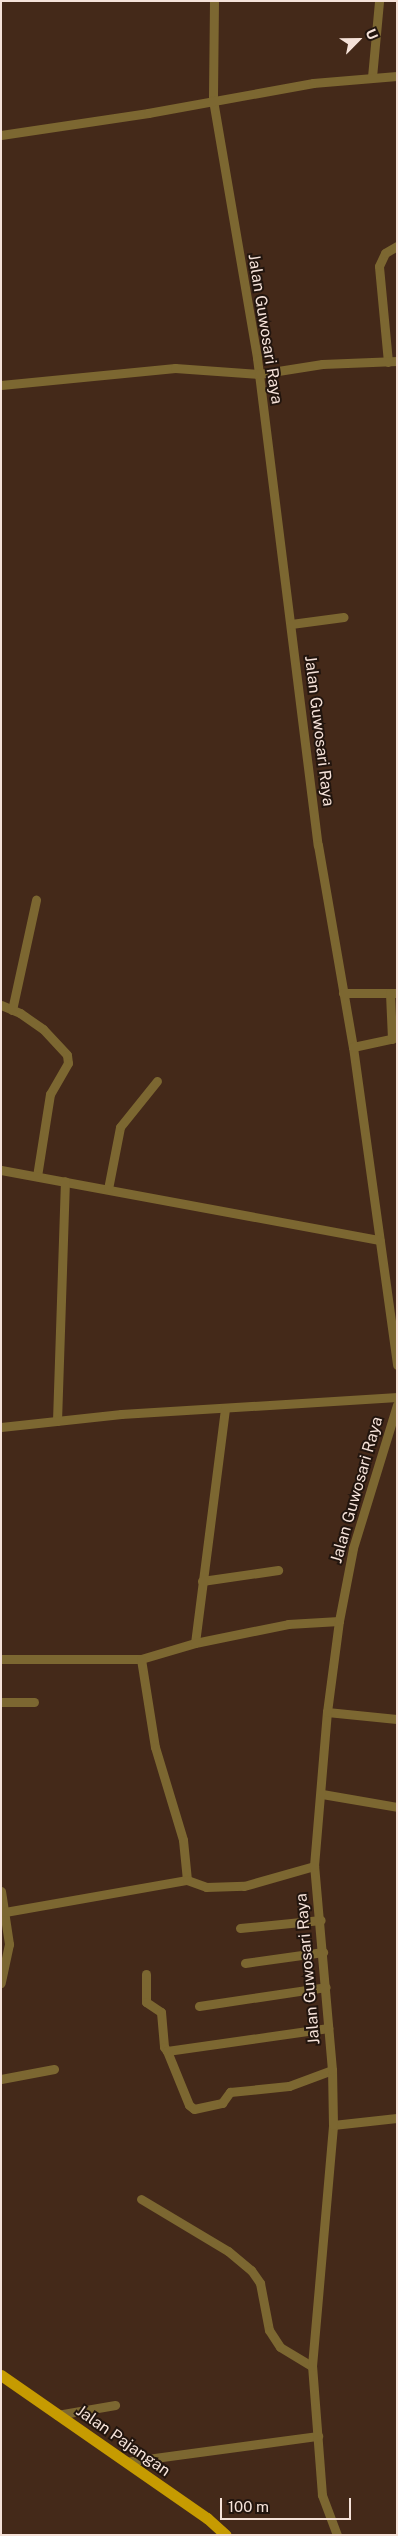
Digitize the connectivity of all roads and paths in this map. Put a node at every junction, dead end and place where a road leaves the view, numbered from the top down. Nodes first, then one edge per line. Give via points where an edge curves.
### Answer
1 (214, 1) edge
2 (379, 1) edge
3 (397, 76) edge
4 (372, 77) junction
5 (213, 100) junction
6 (1, 135) edge
7 (397, 246) edge
8 (392, 361) edge
9 (259, 374) junction
10 (1, 385) edge
11 (344, 617) dead end
12 (291, 624) junction
13 (36, 900) dead end
14 (343, 993) junction
15 (393, 993) edge
16 (1, 1006) edge
17 (12, 1010) junction
18 (353, 1047) junction
19 (157, 1080) dead end
20 (1, 1170) edge
21 (37, 1176) junction
22 (65, 1181) junction
23 (108, 1189) junction
24 (380, 1240) junction
25 (397, 1365) edge
26 (397, 1397) edge
27 (397, 1405) edge
28 (225, 1408) junction
29 (57, 1421) junction
30 (1, 1427) edge
31 (278, 1570) dead end
32 (202, 1581) junction
33 (339, 1621) junction
34 (195, 1643) junction
35 (1, 1659) edge
36 (141, 1659) junction
37 (1, 1702) edge
38 (34, 1702) dead end
39 (327, 1712) junction
40 (397, 1719) edge
41 (322, 1794) junction
42 (397, 1807) edge
43 (314, 1866) junction
44 (187, 1880) junction
45 (1, 1891) edge
46 (6, 1912) junction
47 (321, 1920) junction
48 (240, 1928) dead end
49 (323, 1952) junction
50 (245, 1963) dead end
51 (146, 1974) dead end
52 (1, 1983) edge
53 (326, 1987) junction
54 (199, 2006) dead end
55 (328, 2028) junction
56 (168, 2051) junction
57 (54, 2069) dead end
58 (332, 2070) junction
59 (1, 2079) edge
60 (397, 2118) edge
61 (333, 2125) junction
62 (142, 2199) dead end
63 (312, 2366) junction
64 (1, 2375) edge
65 (115, 2405) dead end
66 (57, 2415) junction
67 (318, 2436) junction
68 (125, 2462) junction
69 (226, 2535) edge
70 (337, 2535) edge

1 - 5 street, Jalan Guwosari Raya
2 - 4 street
3 - 4 street
4 - 5 street via 313,83
5 - 6 street
5 - 9 street, Jalan Guwosari Raya
7 - 8 street via 385,253 379,266
8 - 9 street via 322,364
9 - 10 street via 174,368
9 - 12 street, Jalan Guwosari Raya
11 - 12 street
12 - 14 street, Jalan Guwosari Raya via 318,846
13 - 17 street
14 - 15 street
14 - 18 street, Jalan Guwosari Raya
15 - 18 street via 392,1039
16 - 17 street
17 - 21 street via 43,1029 67,1055 68,1064 50,1094
18 - 24 street, Jalan Guwosari Raya
19 - 23 street via 120,1127
20 - 21 street
21 - 22 street
22 - 23 street
22 - 29 street
23 - 24 street
24 - 25 street, Jalan Guwosari Raya
26 - 28 street
27 - 33 street, Jalan Guwosari Raya via 353,1548
28 - 29 street
28 - 32 street
29 - 30 street
31 - 32 street
32 - 34 street
33 - 34 street via 288,1624
33 - 39 street, Jalan Guwosari Raya
34 - 36 street
35 - 36 street
36 - 44 street via 155,1746 183,1840
37 - 38 street
39 - 40 street
39 - 41 street, Jalan Guwosari Raya
41 - 42 street
41 - 43 street, Jalan Guwosari Raya
43 - 44 street via 223,1888 206,1887
43 - 47 street, Jalan Guwosari Raya
44 - 46 street
45 - 46 street
46 - 52 street via 9,1944
47 - 48 street
47 - 49 street, Jalan Guwosari Raya
49 - 50 street
49 - 53 street, Jalan Guwosari Raya
51 - 56 street via 146,2002 161,2012 164,2047
53 - 54 street
53 - 55 street, Jalan Guwosari Raya
55 - 56 street
55 - 58 street, Jalan Guwosari Raya
56 - 58 street via 189,2105 194,2109 222,2103 230,2092 289,2086
57 - 59 street
58 - 61 street, Jalan Guwosari Raya
60 - 61 street
61 - 63 street, Jalan Guwosari Raya
62 - 63 street via 228,2251 256,2275 269,2330 280,2347
63 - 67 street, Jalan Guwosari Raya
64 - 66 main road, Jalan Pajangan
65 - 66 street
66 - 68 main road, Jalan Pajangan
67 - 68 street
67 - 70 street, Jalan Guwosari Raya via 322,2495
68 - 69 main road, Jalan Pajangan via 207,2518

